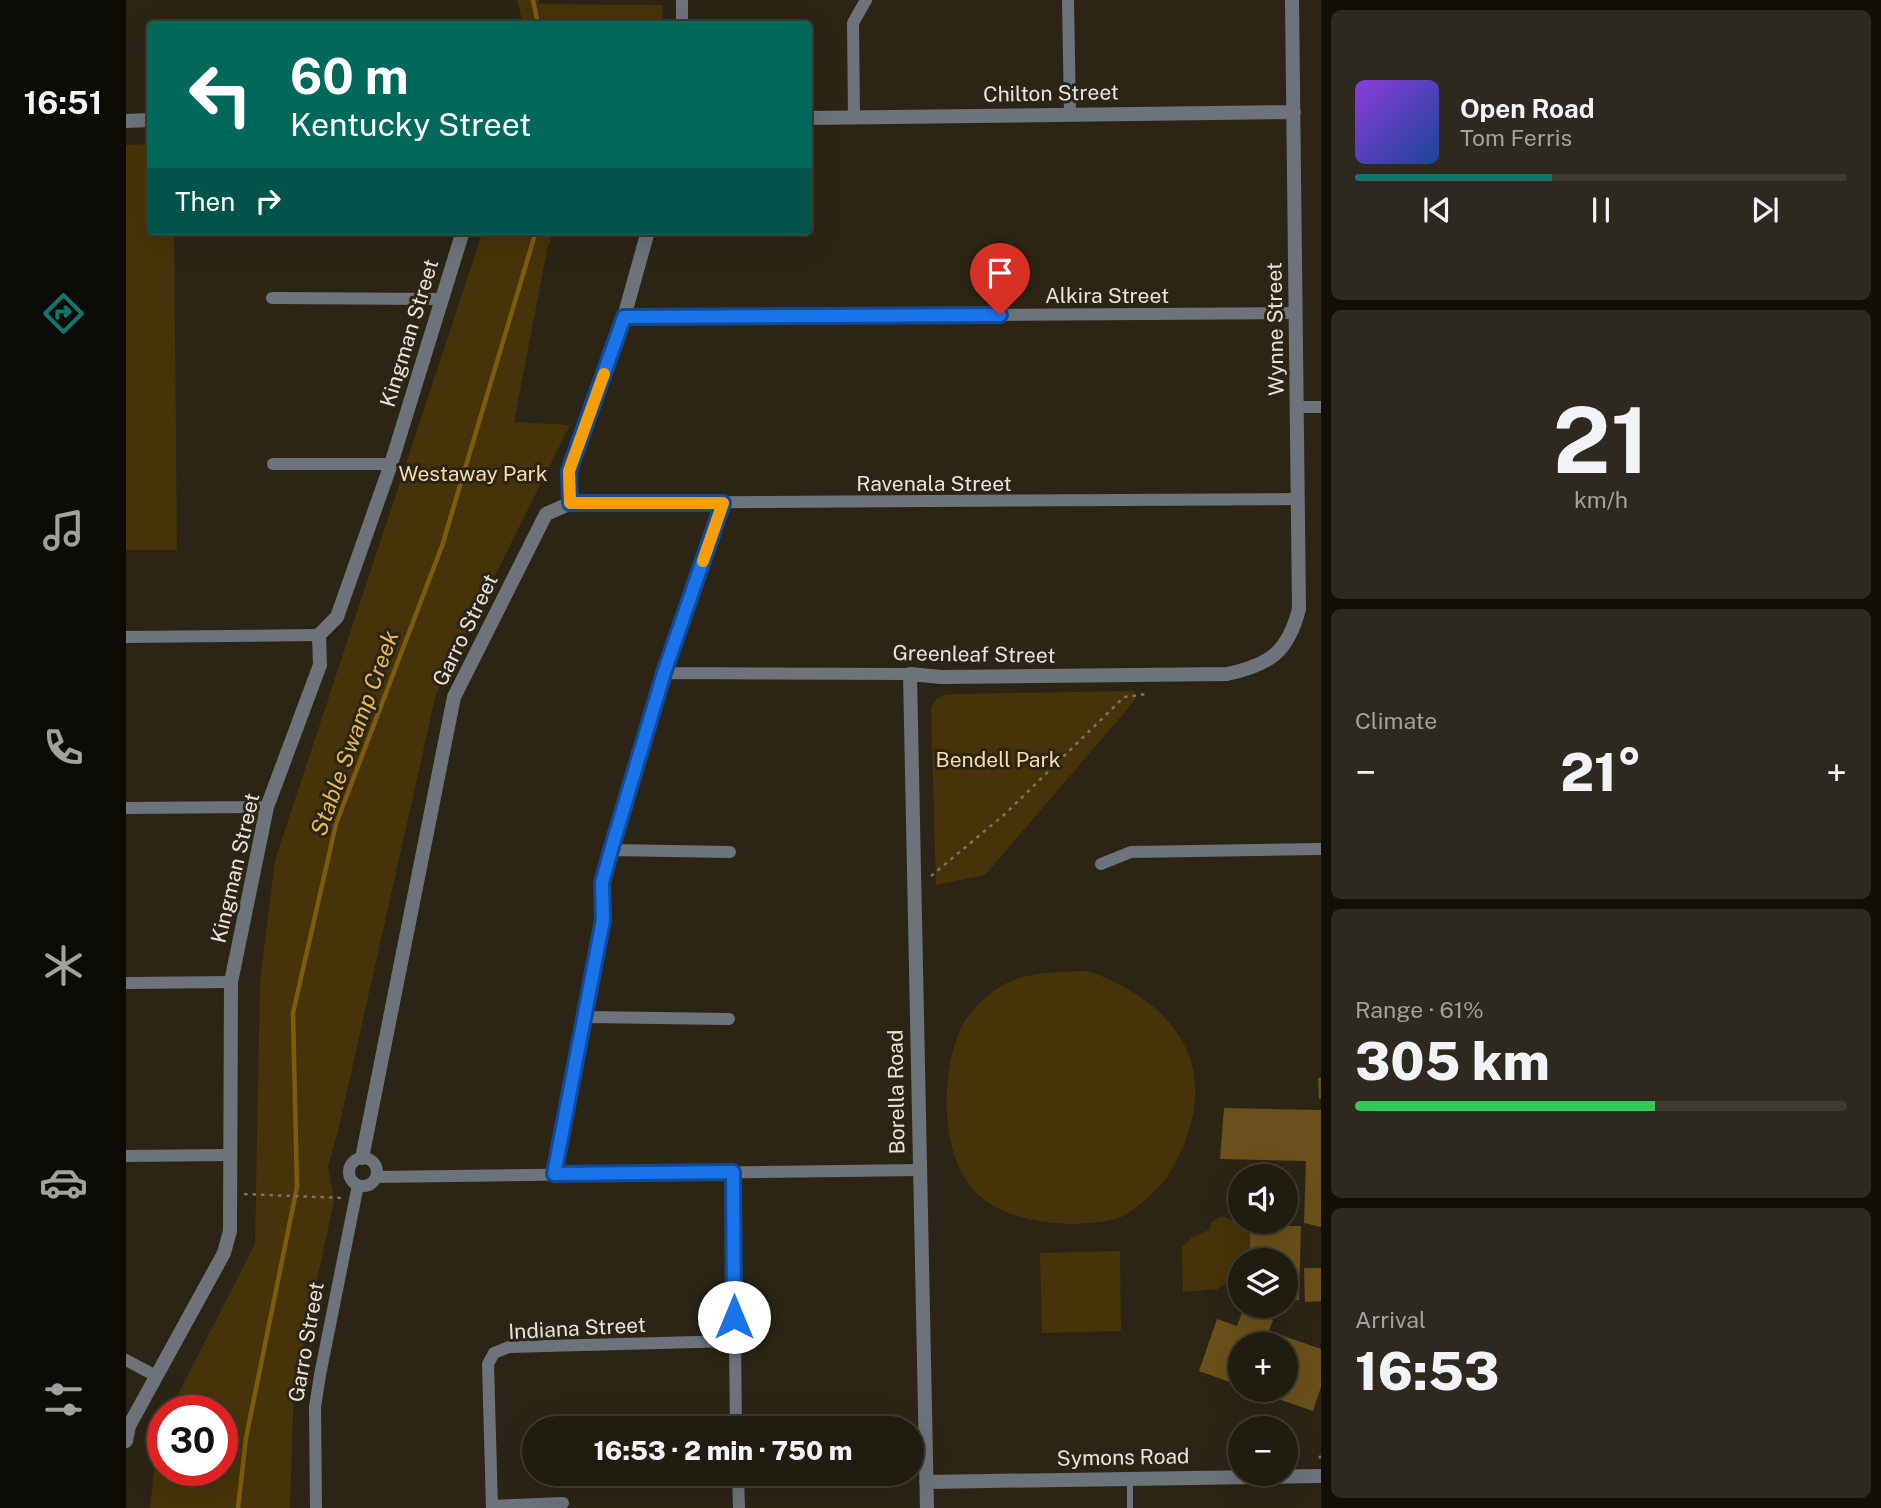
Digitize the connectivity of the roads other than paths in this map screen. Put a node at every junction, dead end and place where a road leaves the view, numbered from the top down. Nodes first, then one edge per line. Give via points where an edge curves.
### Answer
1 (682, 0) edge
2 (866, 0) edge
3 (1068, 0) edge
4 (1292, 0) edge
5 (682, 21) edge
6 (1294, 112) junction
7 (1070, 113) junction
8 (854, 117) junction
9 (812, 118) edge
10 (147, 120) edge
11 (126, 121) edge
12 (462, 235) edge
13 (647, 235) edge
14 (272, 298) dead end
15 (442, 299) junction
16 (1296, 313) junction
17 (624, 317) junction
18 (1297, 407) junction
19 (1321, 407) edge
20 (273, 464) dead end
21 (391, 464) junction
22 (1298, 499) junction
23 (570, 503) junction
24 (723, 503) junction
25 (319, 635) junction
26 (126, 637) edge
27 (1278, 652) joint
28 (664, 673) junction
29 (910, 674) junction
30 (267, 807) junction
31 (126, 808) edge
32 (1321, 849) edge
33 (611, 850) junction
34 (730, 852) dead end
35 (1101, 864) dead end
36 (231, 982) junction
37 (126, 983) edge
38 (586, 1017) junction
39 (729, 1018) dead end
40 (231, 1155) junction
41 (126, 1156) edge
42 (362, 1158) junction
43 (919, 1170) junction
44 (733, 1172) junction
45 (554, 1174) junction
46 (376, 1177) junction
47 (358, 1185) junction
48 (734, 1341) junction
49 (126, 1360) edge
50 (156, 1376) junction
51 (736, 1416) edge
52 (126, 1441) edge
53 (1321, 1476) edge
54 (1130, 1478) junction
55 (926, 1482) junction
56 (738, 1486) edge
57 (563, 1503) dead end
58 (492, 1507) edge
59 (316, 1508) edge
60 (739, 1508) edge
61 (926, 1508) edge
62 (1130, 1508) edge

1 - 5 street
2 - 8 street via 853,23
3 - 7 street
4 - 6 street, Wynne Street
6 - 7 street, Chilton Street
6 - 16 street, Wynne Street
7 - 8 street, Chilton Street
8 - 9 street, Chilton Street
10 - 11 street
12 - 15 street, Kingman Street
13 - 17 street
14 - 15 street
15 - 21 street, Kingman Street
16 - 17 street, Alkira Street
16 - 18 street, Wynne Street
17 - 23 street via 569,471
18 - 19 street
18 - 22 street, Wynne Street
20 - 21 street
21 - 25 street, Kingman Street via 338,617
22 - 24 street, Ravenala Street
22 - 27 street, Wynne Street via 1299,609 1293,635
23 - 24 street, Ravenala Street
23 - 42 street, Garro Street via 546,514 454,697
24 - 28 street
25 - 26 street
25 - 30 street, Kingman Street via 320,665
27 - 29 street, Greenleaf Street via 1254,668 1227,674
28 - 29 street, Greenleaf Street
28 - 33 street
29 - 43 street, Borella Road
30 - 31 street
30 - 36 street, Kingman Street
32 - 35 street via 1131,852
33 - 34 street
33 - 38 street via 602,883 603,920
36 - 37 street
36 - 40 street, Kingman Street
38 - 39 street
38 - 45 street
40 - 41 street
40 - 50 street, Kingman Street via 230,1231 224,1253
42 - 46 street via 375,1165
42 - 47 street via 349,1170
43 - 44 street
43 - 55 street, Borella Road
44 - 45 street
44 - 48 street
45 - 46 street
46 - 47 street via 368,1185
47 - 59 street, Garro Street via 315,1408
48 - 51 street
48 - 58 street, Indiana Street via 509,1347 494,1353 488,1364
49 - 50 street
50 - 52 street, Kingman Street
53 - 54 street, Symons Road
54 - 55 street, Symons Road
54 - 62 lane
55 - 61 street, Borella Road
56 - 60 street
57 - 58 street

